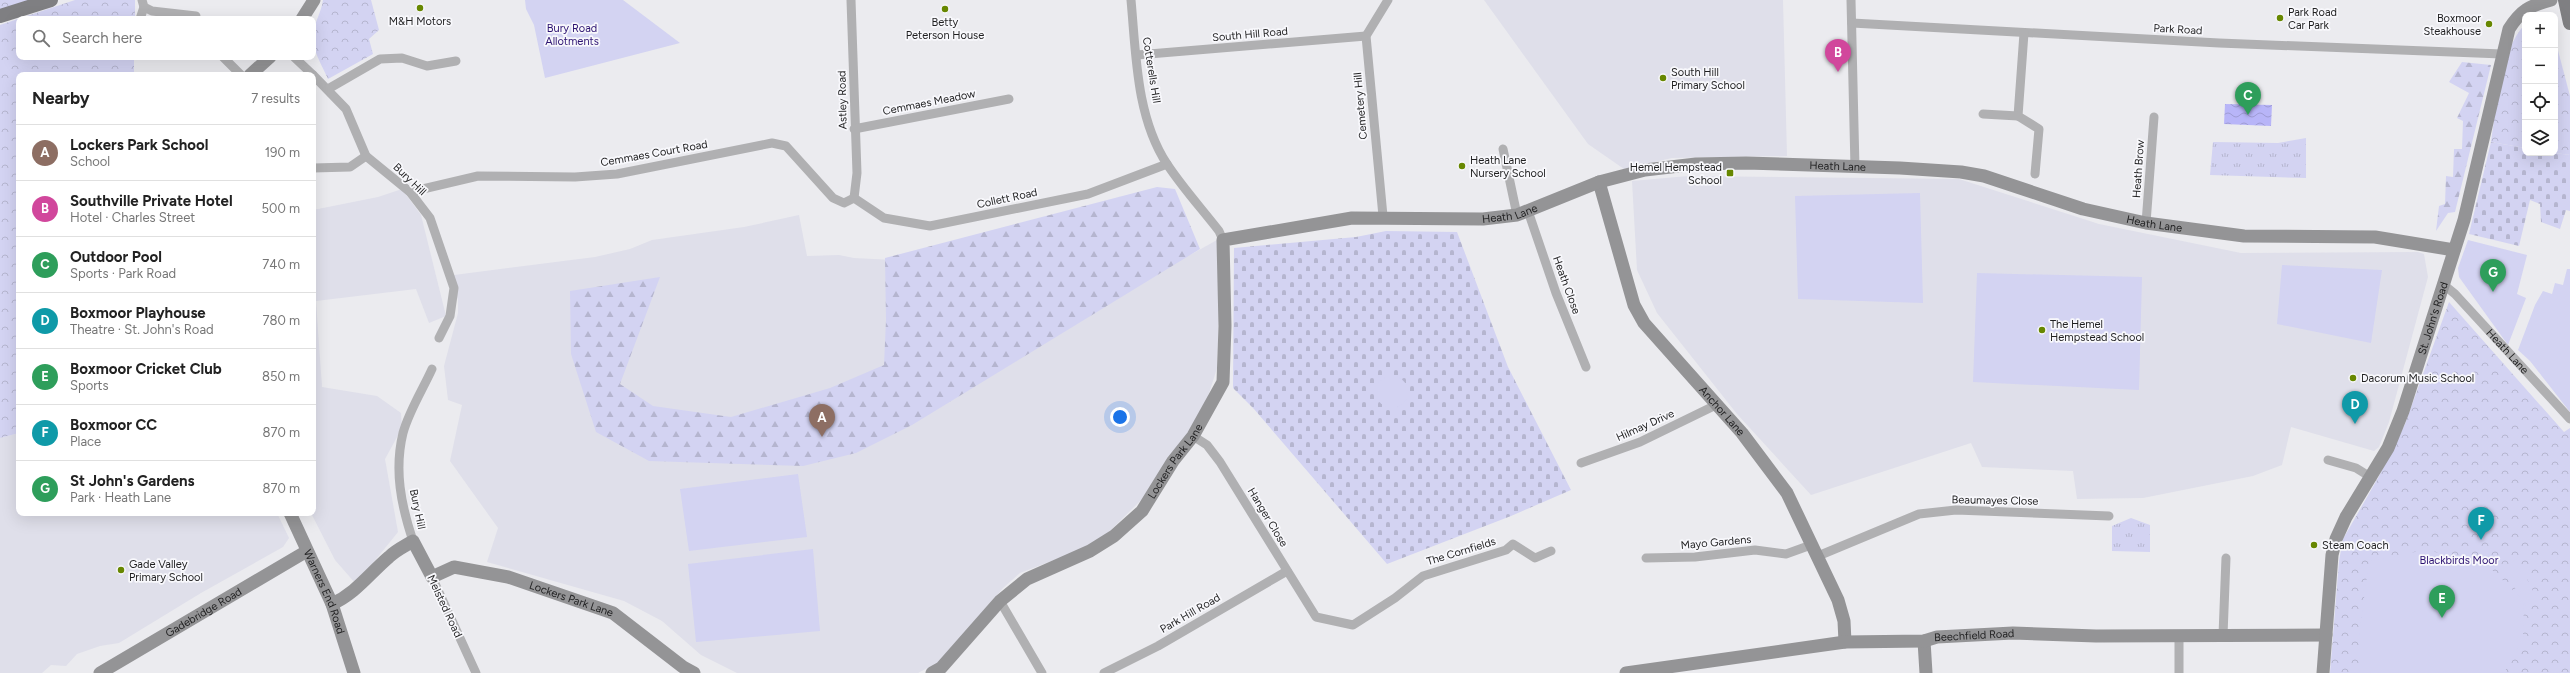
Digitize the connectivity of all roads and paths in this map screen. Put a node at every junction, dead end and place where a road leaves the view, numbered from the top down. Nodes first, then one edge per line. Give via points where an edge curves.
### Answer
1 (51, 0) edge
2 (314, 0) edge
3 (851, 0) edge
4 (1131, 0) edge
5 (1388, 0) edge
6 (1851, 0) edge
7 (2551, 0) edge
8 (2565, 0) edge
9 (143, 4) edge
10 (0, 16) edge
11 (141, 16) edge
12 (196, 16) dead end
13 (304, 16) edge
14 (1852, 23) junction
15 (2570, 24) edge
16 (2024, 33) junction
17 (1366, 36) junction
18 (2502, 54) junction
19 (1137, 55) junction
20 (226, 60) edge
21 (267, 60) edge
22 (297, 60) edge
23 (456, 61) dead end
24 (238, 72) edge
25 (253, 72) edge
26 (310, 72) edge
27 (316, 78) edge
28 (328, 89) junction
29 (1009, 99) dead end
30 (1983, 114) dead end
31 (2018, 116) junction
32 (2154, 116) dead end
33 (854, 129) junction
34 (1503, 149) dead end
35 (366, 156) junction
36 (1167, 164) junction
37 (316, 168) edge
38 (1855, 168) junction
39 (2035, 174) dead end
40 (1599, 182) junction
41 (410, 192) junction
42 (854, 198) junction
43 (1522, 213) junction
44 (1383, 216) junction
45 (2146, 223) junction
46 (1222, 240) junction
47 (2454, 250) junction
48 (2444, 285) junction
49 (439, 338) dead end
50 (1586, 367) dead end
51 (432, 369) dead end
52 (1716, 405) junction
53 (2570, 419) edge
54 (1193, 436) junction
55 (2328, 460) dead end
56 (1581, 462) dead end
57 (2372, 478) junction
58 (292, 516) edge
59 (2109, 516) dead end
60 (413, 541) junction
61 (1811, 545) junction
62 (307, 551) junction
63 (1551, 551) dead end
64 (1818, 556) junction
65 (1646, 558) dead end
66 (2226, 558) dead end
67 (1287, 571) junction
68 (432, 577) junction
69 (1000, 601) junction
70 (332, 604) junction
71 (1316, 617) joint
72 (2179, 635) junction
73 (2223, 635) junction
74 (2326, 635) junction
75 (1924, 641) junction
76 (1845, 642) junction
77 (100, 673) edge
78 (354, 673) edge
79 (476, 673) edge
80 (694, 673) edge
81 (932, 673) edge
82 (1042, 673) edge
83 (1104, 673) edge
84 (1626, 673) edge
85 (1926, 673) edge
86 (2179, 673) edge
87 (2323, 673) edge

1 - 10 main road
2 - 13 street
3 - 33 street, Astley Road
4 - 19 street, Cotterells Hill
5 - 17 street
6 - 14 street
7 - 18 street, St. John's Road via 2529,7 2518,15 2509,29
8 - 15 main road
9 - 11 street
9 - 12 street via 152,11
14 - 16 street, Park Road
14 - 38 street
16 - 18 street, Park Road
16 - 31 street
17 - 19 street, South Hill Road
17 - 44 street, Cemetery Hill
18 - 47 street, St. John's Road via 2473,183
19 - 36 street, Cotterells Hill via 1140,89 1149,124
20 - 24 street
21 - 25 street
22 - 26 street, Bury Hill
23 - 28 street via 427,66 402,58 380,59
27 - 28 street, Bury Hill
28 - 35 street, Bury Hill via 346,109
29 - 33 street, Cemmaes Meadow
30 - 31 street
31 - 39 street via 2040,129
32 - 45 street, Heath Brow
33 - 42 street, Astley Road
34 - 43 street, Heath Close
35 - 37 street via 350,166
35 - 41 street, Bury Hill
36 - 42 street, Collett Road via 1088,194 930,226 884,218
36 - 46 street, Lockers Park Lane via 1219,231
38 - 40 street, Heath Lane via 1696,164 1645,170
38 - 45 street, Heath Lane via 1900,168 1984,176 2083,210
40 - 43 street, Heath Lane
40 - 52 street, Anchor Lane via 1634,305 1644,323
41 - 42 street, Cemmaes Court Road via 478,176 575,177 617,174 772,143 786,146 833,198 844,203
41 - 49 street, Bury Hill via 430,218 454,288 450,316
43 - 44 street, Heath Lane via 1483,219
43 - 50 street, Heath Close
44 - 46 street, Heath Lane via 1352,218
45 - 47 street, Heath Lane via 2244,236 2375,237
46 - 54 street, Lockers Park Lane via 1225,326 1222,382
47 - 48 street, St. John's Road
48 - 53 street, Heath Lane via 2460,299
48 - 57 street, St. John's Road via 2400,418
51 - 60 street, Bury Hill via 404,432 397,469 406,521
52 - 56 street, Hilmay Drive via 1640,442
52 - 61 street, Anchor Lane via 1760,454 1787,493
54 - 67 street, Hanger Close via 1207,445 1220,462
54 - 69 street, Lockers Park Lane via 1173,461 1142,511 1114,536 1090,551 1027,579
55 - 57 street via 2356,468
57 - 74 street, St. John's Road via 2346,517 2336,539 2332,555
58 - 62 street, Warners End Road
59 - 64 street, Beaumayes Close via 1956,510 1919,514
60 - 68 street, Melsted Road
60 - 70 street via 390,556 348,597
61 - 64 street, Anchor Lane
61 - 65 street, Mayo Gardens via 1786,554 1755,550 1695,557
62 - 70 street, Warners End Road
62 - 77 street, Gadebridge Road
63 - 71 street, The Cornfields via 1535,558 1512,544 1506,550 1423,576 1353,625
64 - 76 street, Anchor Lane via 1838,600 1844,621
66 - 73 street
67 - 71 street, Hanger Close
67 - 83 street, Park Hill Road via 1158,646
68 - 79 street, Melsted Road
68 - 80 street, Lockers Park Lane via 454,568 501,575 613,613
69 - 81 street, Lockers Park Lane via 942,668
69 - 82 street
70 - 78 street, Warners End Road
72 - 73 street, Beechfield Road
72 - 75 street, Beechfield Road via 2013,634 1937,637
72 - 86 street
73 - 74 street, Beechfield Road
74 - 87 street, St. John's Road
75 - 76 street, Beechfield Road
75 - 85 street
76 - 84 street, Beechfield Road

